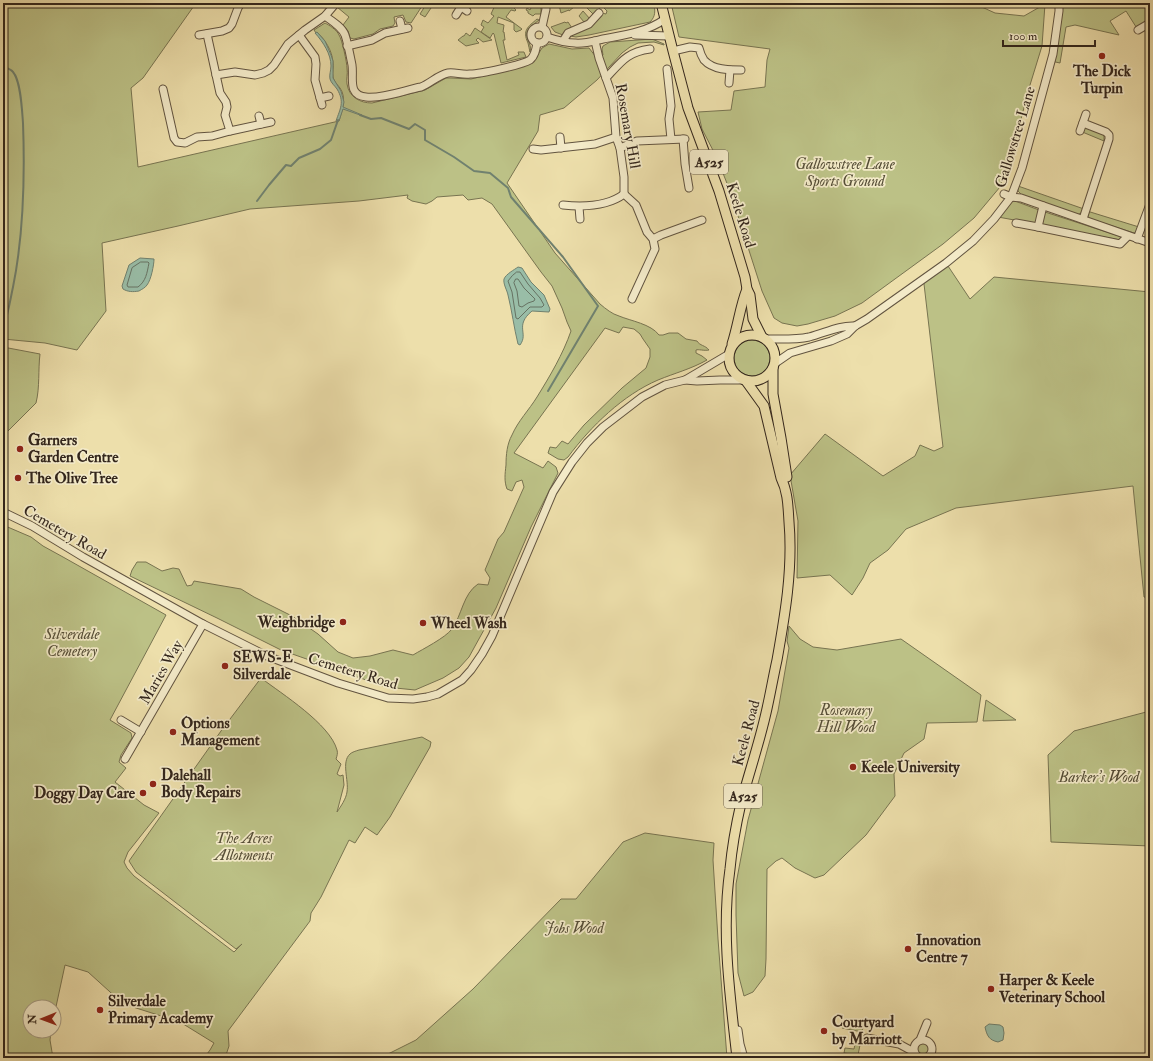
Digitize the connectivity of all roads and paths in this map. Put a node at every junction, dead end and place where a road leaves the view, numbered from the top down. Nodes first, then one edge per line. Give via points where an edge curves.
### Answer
1 (241, 3) edge
2 (336, 3) edge
3 (545, 3) edge
4 (662, 3) edge
5 (1059, 3) edge
6 (461, 7) edge
7 (599, 14) dead end
8 (456, 15) dead end
9 (325, 16) junction
10 (665, 19) junction
11 (400, 21) dead end
12 (1150, 23) edge
13 (542, 27) junction
14 (1138, 30) dead end
15 (302, 32) junction
16 (207, 34) junction
17 (199, 35) dead end
18 (627, 35) junction
19 (669, 36) junction
20 (547, 37) junction
21 (563, 41) junction
22 (595, 41) junction
23 (537, 43) junction
24 (347, 46) junction
25 (645, 47) dead end
26 (672, 51) junction
27 (667, 69) dead end
28 (730, 70) junction
29 (741, 70) dead end
30 (216, 75) junction
31 (606, 78) junction
32 (729, 83) dead end
33 (173, 93) dead end
34 (329, 96) dead end
35 (1086, 114) dead end
36 (259, 116) dead end
37 (271, 122) dead end
38 (1082, 123) junction
39 (261, 124) junction
40 (230, 131) junction
41 (1080, 131) dead end
42 (560, 137) dead end
43 (616, 137) junction
44 (671, 139) junction
45 (561, 148) junction
46 (620, 148) junction
47 (533, 149) dead end
48 (689, 188) dead end
49 (624, 194) junction
50 (1008, 195) junction
51 (1150, 204) edge
52 (563, 205) dead end
53 (1043, 206) junction
54 (580, 207) junction
55 (580, 219) dead end
56 (1083, 219) junction
57 (702, 220) dead end
58 (1016, 223) dead end
59 (1038, 227) junction
60 (1128, 236) junction
61 (653, 239) junction
62 (1138, 239) junction
63 (1150, 243) edge
64 (747, 289) junction
65 (632, 299) dead end
66 (855, 326) junction
67 (764, 338) junction
68 (730, 351) junction
69 (774, 366) junction
70 (685, 380) junction
71 (745, 380) junction
72 (785, 486) junction
73 (3, 512) edge
74 (203, 624) junction
75 (121, 720) dead end
76 (141, 732) junction
77 (125, 759) dead end
78 (732, 1016) junction
79 (867, 1038) dead end
80 (918, 1041) junction
81 (928, 1041) junction
82 (899, 1044) junction
83 (915, 1054) edge
84 (928, 1057) edge
85 (737, 1058) edge
86 (744, 1058) edge

1 - 16 street via 228,28
2 - 9 street
3 - 13 street
4 - 10 main road, Keele Road / A525
5 - 50 street, Gallowstree Lane via 1053,54 1022,168
6 - 8 street
7 - 21 street via 589,24 568,33
9 - 15 street
9 - 24 street via 342,30
10 - 18 street via 649,28
10 - 19 main road, Keele Road / A525
11 - 24 street via 405,28
12 - 14 street
13 - 20 street via 546,30
13 - 23 street via 534,28 531,32 532,40
15 - 30 street via 288,44 274,65 262,73 255,75 235,72
15 - 34 street via 315,57 315,80 321,102
16 - 17 street
16 - 30 street
18 - 19 street
18 - 22 street
19 - 26 main road, Keele Road / A525
20 - 21 street
20 - 23 street
21 - 22 street via 576,44
22 - 31 street, Rosemary Hill
23 - 24 street via 532,57 525,62 469,74 446,74 421,87 373,97 355,92
25 - 31 street via 625,58
26 - 28 street via 699,48 704,60 710,65
26 - 64 main road, Keele Road / A525 via 688,108 719,191
27 - 44 street
28 - 29 street
28 - 32 street
30 - 40 street via 220,93 226,102 225,115
31 - 43 street, Rosemary Hill via 613,98
33 - 40 street via 164,92 177,142 185,143 197,137
35 - 38 street
36 - 39 street
37 - 39 street
38 - 41 street
38 - 56 street via 1106,132 1110,139
39 - 40 street
42 - 45 street
43 - 45 street via 594,144
43 - 46 street, Rosemary Hill
44 - 46 street via 637,141
44 - 48 street via 684,139 684,164
45 - 47 street
46 - 49 street, Rosemary Hill
49 - 54 street via 598,205
49 - 61 street via 636,204 647,232
50 - 53 street
50 - 66 street, Gallowstree Lane via 994,219 973,241 946,263
51 - 62 street
52 - 54 street
53 - 56 street
53 - 59 street
54 - 55 street
56 - 60 street
57 - 61 street
58 - 59 street
59 - 60 street via 1120,244
60 - 62 street
61 - 65 street via 655,249
62 - 63 street
64 - 67 main road, Keele Road / A525 via 753,319
64 - 68 main road, Keele Road / A525
66 - 67 street, Gallowstree Lane via 846,325 804,338
66 - 69 street, Gallowstree Lane via 847,334 831,341 790,353
67 - 68 main road via 743,336
67 - 69 main road via 773,349
68 - 70 street, Cemetery Road
68 - 71 main road via 730,368
69 - 71 main road via 761,380
69 - 72 main road, Keele Road / A525 via 773,394 787,477
70 - 71 street, Cemetery Road
70 - 74 street, Cemetery Road via 666,385 642,397 603,427 587,443 553,492 482,654 462,680 438,694 413,699 388,698 338,683 267,656
71 - 72 main road, Keele Road / A525 via 764,406
72 - 78 main road, Keele Road / A525 via 790,529 788,596 766,713 741,803 729,871 726,929
73 - 74 street, Cemetery Road
74 - 76 street, Maries Way
75 - 76 street
76 - 77 street, Maries Way
78 - 85 main road, Keele Road / A525
78 - 86 street via 737,1023
79 - 82 street
80 - 81 street
80 - 81 street via 927,1022
80 - 82 street
80 - 83 street via 913,1047
81 - 84 street via 932,1046
82 - 83 street
83 - 84 street via 921,1058

